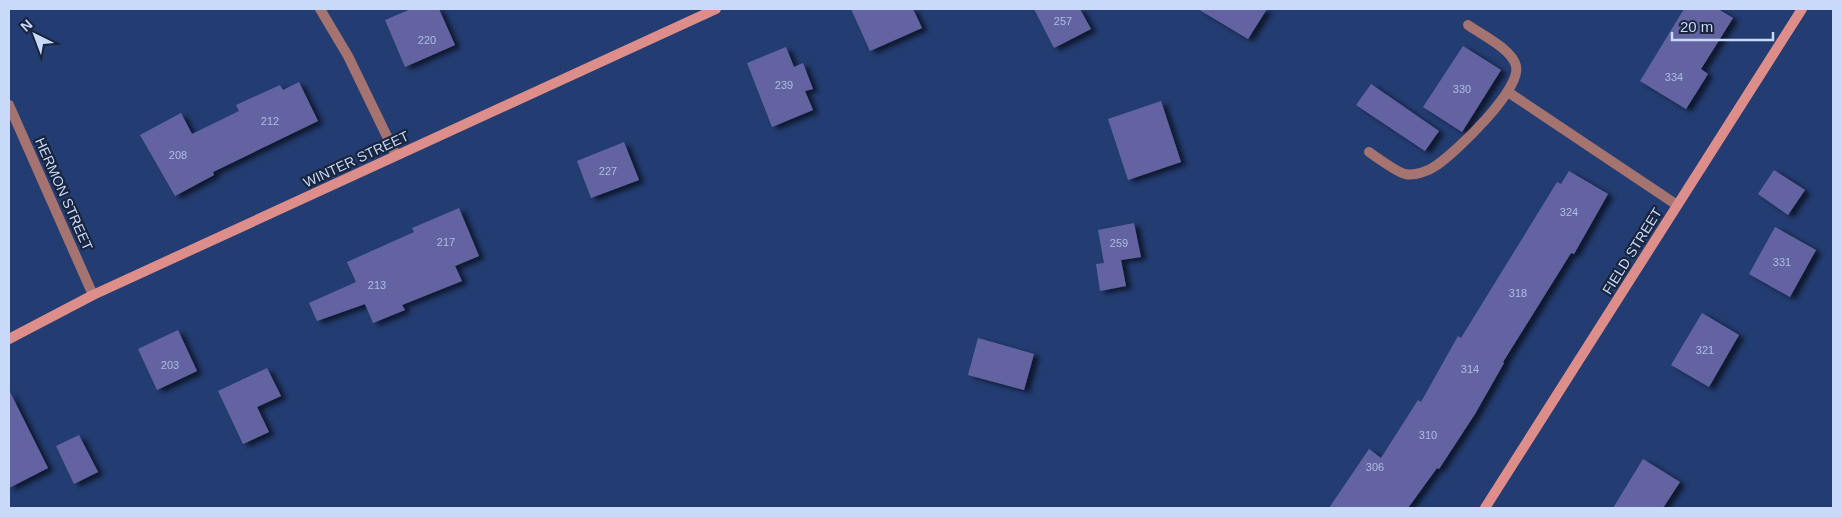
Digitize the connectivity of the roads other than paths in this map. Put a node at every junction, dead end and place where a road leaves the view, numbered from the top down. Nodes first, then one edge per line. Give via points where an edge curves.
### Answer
1 (320, 9) edge
2 (716, 9) edge
3 (1802, 9) edge
4 (1468, 25) dead end
5 (1508, 92) junction
6 (9, 105) edge
7 (1369, 152) dead end
8 (396, 155) junction
9 (1677, 205) junction
10 (93, 295) junction
11 (9, 338) edge
12 (1485, 508) edge

1 - 8 street via 348,56
2 - 8 main road, WINTER STREET
3 - 9 main road, FIELD STREET
4 - 5 street via 1509,52 1517,68
5 - 7 street via 1479,127 1437,165 1422,172 1404,174
5 - 9 street
6 - 10 street, HERMON STREET
8 - 10 main road, WINTER STREET
9 - 12 main road, FIELD STREET
10 - 11 main road, WINTER STREET

